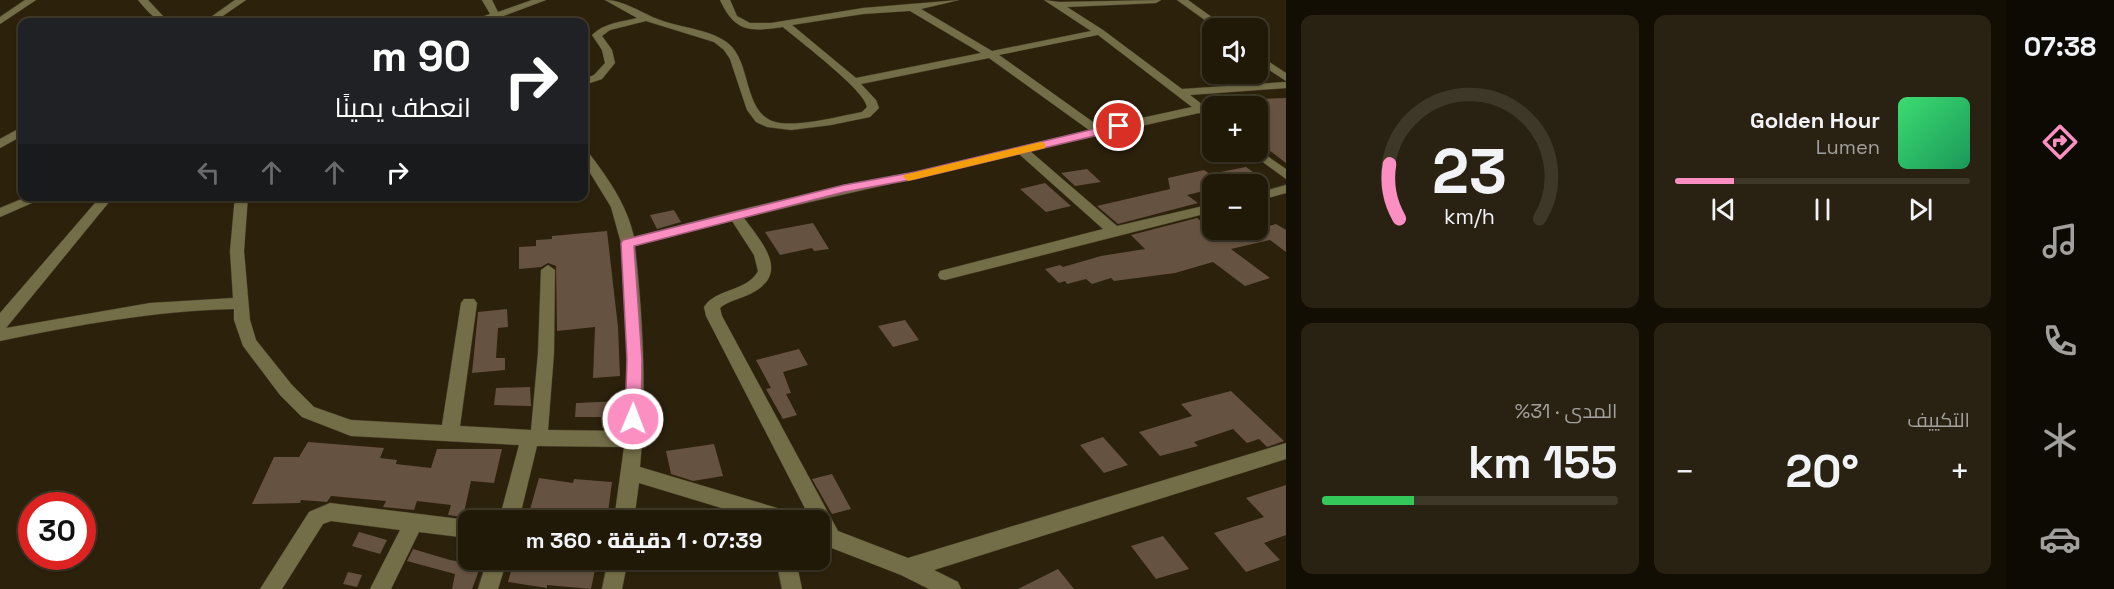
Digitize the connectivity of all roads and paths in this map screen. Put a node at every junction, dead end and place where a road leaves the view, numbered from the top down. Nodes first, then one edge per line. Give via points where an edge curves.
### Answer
1 (32, 0) edge
2 (143, 0) edge
3 (241, 0) edge
4 (487, 0) edge
5 (541, 0) edge
6 (610, 0) edge
7 (725, 0) edge
8 (954, 0) edge
9 (1156, 0) edge
10 (1182, 0) edge
11 (1053, 2) edge
12 (912, 8) junction
13 (164, 18) edge
14 (214, 18) edge
15 (498, 18) edge
16 (648, 18) junction
17 (1208, 18) edge
18 (0, 21) edge
19 (786, 25) junction
20 (749, 26) junction
21 (1101, 32) junction
22 (725, 36) junction
23 (992, 55) junction
24 (1268, 65) edge
25 (1286, 78) edge
26 (588, 81) edge
27 (854, 82) junction
28 (1286, 85) edge
29 (1181, 92) junction
30 (1202, 109) edge
31 (1202, 114) edge
32 (1098, 131) junction
33 (18, 133) edge
34 (0, 144) edge
35 (1021, 150) junction
36 (588, 160) edge
37 (1268, 162) edge
38 (1286, 175) edge
39 (1286, 189) edge
40 (1268, 194) edge
41 (30, 201) edge
42 (104, 201) edge
43 (242, 201) edge
44 (1202, 210) edge
45 (0, 213) edge
46 (735, 215) junction
47 (1114, 231) junction
48 (628, 243) junction
49 (548, 270) dead end
50 (945, 275) dead end
51 (242, 303) junction
52 (469, 303) dead end
53 (0, 324) edge
54 (0, 335) edge
55 (450, 433) junction
56 (534, 438) junction
57 (633, 439) junction
58 (1286, 452) edge
59 (632, 473) junction
60 (512, 510) edge
61 (626, 510) edge
62 (751, 510) edge
63 (812, 510) edge
64 (414, 522) junction
65 (458, 528) edge
66 (830, 537) edge
67 (908, 568) junction
68 (494, 570) edge
69 (616, 570) edge
70 (788, 570) edge
71 (270, 589) edge
72 (380, 589) edge
73 (488, 589) edge
74 (612, 589) edge
75 (792, 589) edge
76 (951, 589) edge

1 - 18 street
2 - 13 street
3 - 14 street
4 - 15 street
5 - 15 street
6 - 16 street
7 - 20 street via 733,18
8 - 12 street
9 - 11 street
10 - 17 street
11 - 21 street
12 - 19 street via 863,11
12 - 23 street
16 - 22 street via 685,32
16 - 26 street via 597,34 610,63 598,77
19 - 20 street
19 - 27 street
20 - 22 street
21 - 23 street
21 - 29 street
22 - 27 street via 738,60 746,95 757,115 768,124 866,115 873,108 872,102
23 - 27 street
23 - 32 street
24 - 25 street
28 - 29 street
29 - 30 street
31 - 32 street
32 - 35 street
33 - 34 street
35 - 46 street
35 - 47 street
36 - 48 street via 616,202
37 - 38 street
39 - 40 street
41 - 45 street
42 - 53 street
43 - 51 street via 237,251
44 - 47 street
46 - 48 street
46 - 63 street via 765,260 767,270 753,285 717,302 712,307 714,316
47 - 50 street
48 - 57 street via 634,360
49 - 56 street via 546,353
51 - 54 street via 197,303 138,310
51 - 55 street via 242,320 249,342 308,412 351,428
52 - 55 street
55 - 56 street
56 - 57 street
56 - 60 street
57 - 59 street
58 - 67 street
59 - 61 street
59 - 62 street
64 - 65 street
64 - 71 street via 330,512 316,518
64 - 72 street
66 - 67 street
67 - 76 street
68 - 73 street
69 - 74 street
70 - 75 street

